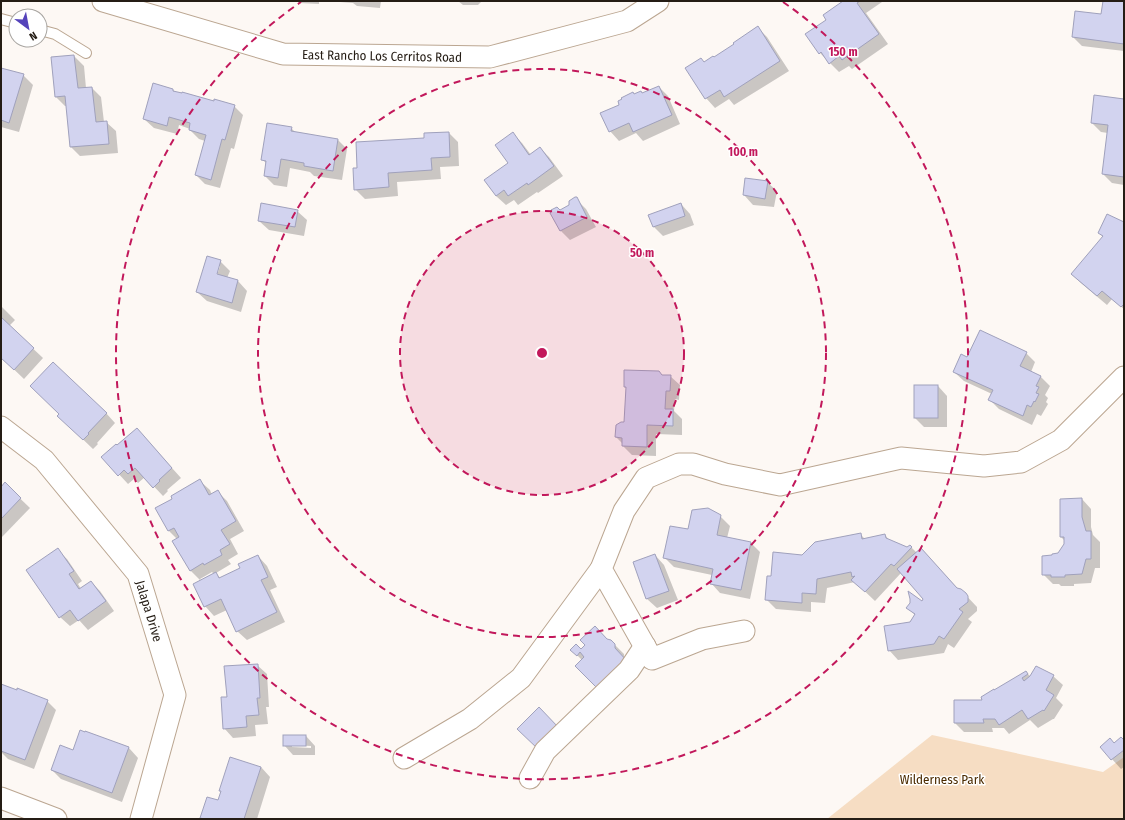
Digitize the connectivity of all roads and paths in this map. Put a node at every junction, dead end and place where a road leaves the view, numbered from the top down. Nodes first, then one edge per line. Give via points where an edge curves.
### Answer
1 (103, 1) edge
2 (658, 1) edge
3 (48, 32) edge
4 (86, 52) dead end
5 (1124, 378) edge
6 (1, 427) edge
7 (601, 569) junction
8 (744, 631) dead end
9 (645, 646) junction
10 (404, 758) dead end
11 (530, 778) dead end
12 (1, 798) edge
13 (56, 819) edge
14 (141, 819) edge

1 - 2 street, East Rancho Los Cerritos Road via 283,54 490,57 627,21
3 - 4 lane
5 - 7 street via 1061,440 1021,462 984,466 901,458 780,485 725,474 693,464 679,464 646,478 624,511
6 - 14 street, Jalapa Drive via 44,460 138,574 175,695
7 - 9 street
7 - 10 street via 521,678 470,720
8 - 9 street via 702,639 652,659
9 - 11 street via 629,670 545,751
12 - 13 street

